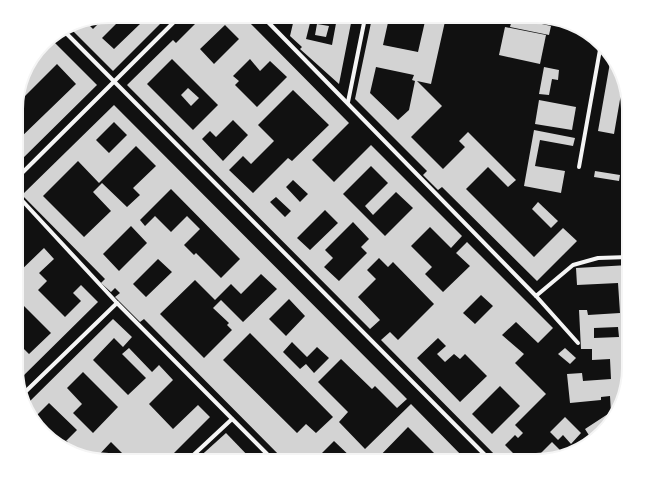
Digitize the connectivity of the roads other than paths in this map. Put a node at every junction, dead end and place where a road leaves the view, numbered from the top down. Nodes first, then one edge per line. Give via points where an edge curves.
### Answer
1 (173, 23) edge
2 (269, 23) edge
3 (364, 23) edge
4 (67, 34) edge
5 (600, 51) edge
6 (114, 82) junction
7 (348, 102) junction
8 (579, 168) dead end
9 (23, 172) edge
10 (23, 201) edge
11 (622, 256) edge
12 (536, 296) junction
13 (117, 303) junction
14 (578, 342) dead end
15 (26, 391) edge
16 (232, 419) junction
17 (194, 454) edge
18 (267, 454) edge
19 (485, 454) edge

1 - 6 street
2 - 7 street
3 - 7 street
4 - 6 street
5 - 8 street
6 - 9 street
6 - 19 street
7 - 12 street
10 - 13 street
11 - 12 street via 585,260 574,265
12 - 14 street
13 - 15 street
13 - 16 street
16 - 17 street
16 - 18 street

